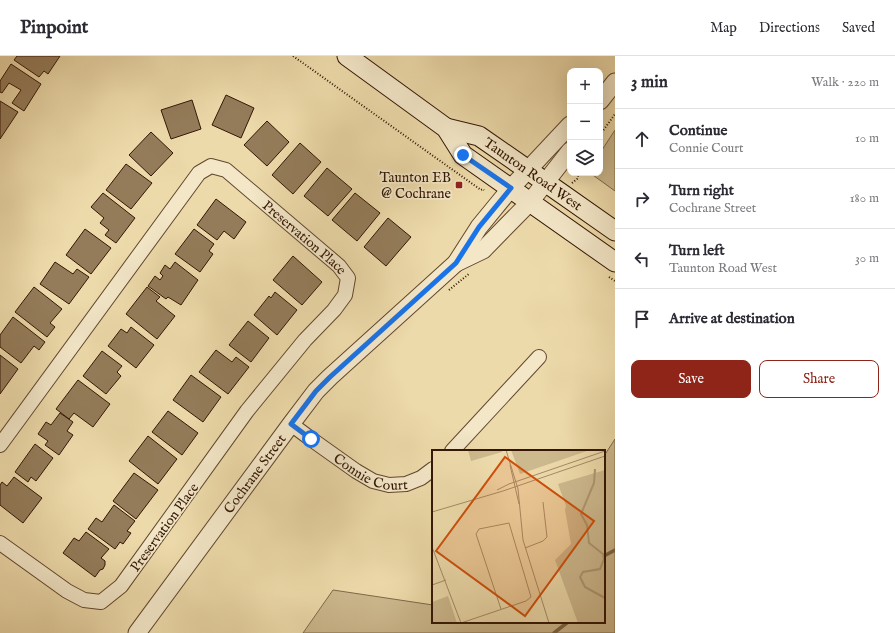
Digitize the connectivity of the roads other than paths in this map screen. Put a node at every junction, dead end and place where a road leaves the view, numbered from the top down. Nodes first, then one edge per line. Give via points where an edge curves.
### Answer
1 (347, 56) edge
2 (615, 82) edge
3 (603, 97) edge
4 (446, 128) junction
5 (567, 128) edge
6 (567, 155) edge
7 (528, 170) junction
8 (545, 182) junction
9 (511, 188) junction
10 (530, 202) junction
11 (615, 232) edge
12 (615, 262) edge
13 (456, 263) junction
14 (539, 356) dead end
15 (291, 424) junction
16 (0, 445) edge
17 (453, 450) edge
18 (432, 470) edge
19 (0, 543) edge
20 (137, 633) edge

1 - 4 main road, Taunton Road West
2 - 3 street
4 - 7 main road, Taunton Road West via 478,136
4 - 9 main road, Taunton Road West via 463,155
5 - 7 street, Cochrane Street
6 - 8 street, Cochrane Street
7 - 8 main road, Taunton Road West
7 - 9 street, Cochrane Street
8 - 10 street, Cochrane Street
8 - 11 main road, Taunton Road West
9 - 10 main road, Taunton Road West
9 - 13 street, Cochrane Street via 479,227
10 - 12 main road, Taunton Road West
10 - 13 street, Cochrane Street via 483,250
13 - 15 street, Cochrane Street via 330,377
14 - 17 street
15 - 18 street, Connie Court via 373,481 389,486 406,484
15 - 20 street, Cochrane Street
16 - 19 street, Preservation Place via 199,173 211,166 226,170 339,266 348,278 345,295 334,310 305,340 247,411 121,586 101,602 84,600 67,591

